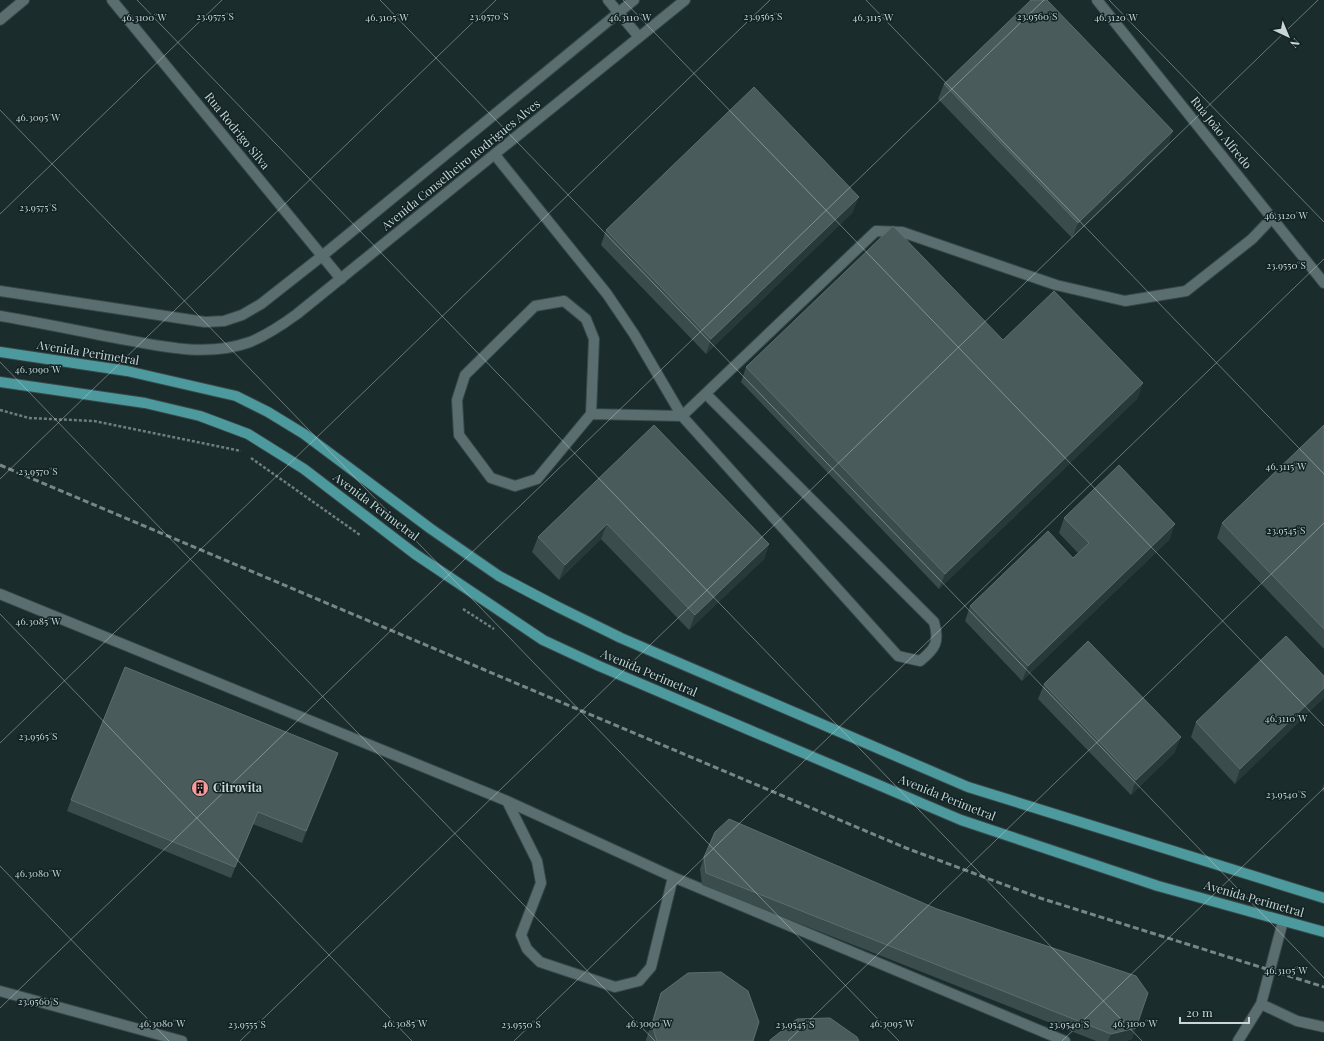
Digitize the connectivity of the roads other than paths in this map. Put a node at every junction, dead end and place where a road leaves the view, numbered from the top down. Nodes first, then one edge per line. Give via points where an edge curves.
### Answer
1 (24, 0) edge
2 (112, 0) edge
3 (608, 0) edge
4 (634, 0) edge
5 (685, 0) edge
6 (1097, 0) edge
7 (619, 12) junction
8 (0, 20) edge
9 (639, 37) junction
10 (495, 155) junction
11 (1272, 218) junction
12 (322, 256) junction
13 (341, 279) junction
14 (1324, 283) edge
15 (0, 291) edge
16 (0, 316) edge
17 (0, 352) edge
18 (0, 382) edge
19 (706, 394) junction
20 (591, 414) junction
21 (682, 416) junction
22 (0, 594) edge
23 (507, 801) junction
24 (673, 877) junction
25 (1324, 898) edge
26 (1283, 921) junction
27 (1324, 932) edge
28 (0, 992) edge
29 (1261, 1004) junction
30 (1324, 1026) edge
31 (182, 1041) edge
32 (1065, 1041) edge
33 (1238, 1041) edge

1 - 8 street
2 - 12 street, Rua Rodrigo Silva
3 - 7 street
4 - 7 street, Avenida Conselheiro Rodrigues Alves
5 - 9 street, Avenida Conselheiro Rodrigues Alves
6 - 11 street, Rua João Alfredo
7 - 9 street
7 - 12 street, Avenida Conselheiro Rodrigues Alves
9 - 10 street, Avenida Conselheiro Rodrigues Alves
10 - 13 street, Avenida Conselheiro Rodrigues Alves
10 - 21 street via 606,294 634,334
11 - 14 street, Rua João Alfredo
11 - 19 street via 1252,239 1186,291 1125,301 1056,285 902,232 876,231
12 - 13 street, Rua Rodrigo Silva
12 - 15 street, Avenida Conselheiro Rodrigues Alves via 261,304 242,315 224,321 205,322
13 - 16 street, Avenida Conselheiro Rodrigues Alves via 274,330 249,342 219,349 164,347
17 - 25 main road, Avenida Perimetral via 127,371 236,396 304,434 431,529 499,576 621,638 968,787
18 - 26 main road, Avenida Perimetral via 145,403 200,416 248,434 304,469 415,554 543,640 961,820 1158,886
19 - 21 street
19 - 21 street via 934,622 937,633 933,651 920,661 898,656
20 - 20 street via 537,478 515,486 491,478 459,435 457,400 465,375 535,306 564,300 586,319 594,339
20 - 21 street
22 - 23 street
23 - 24 street
23 - 24 street via 537,861 541,883 521,935 527,949 540,962 615,987 639,981 651,967
24 - 32 street
26 - 27 main road, Avenida Perimetral
26 - 29 street
28 - 31 street
29 - 30 street via 1296,1021
29 - 33 street

